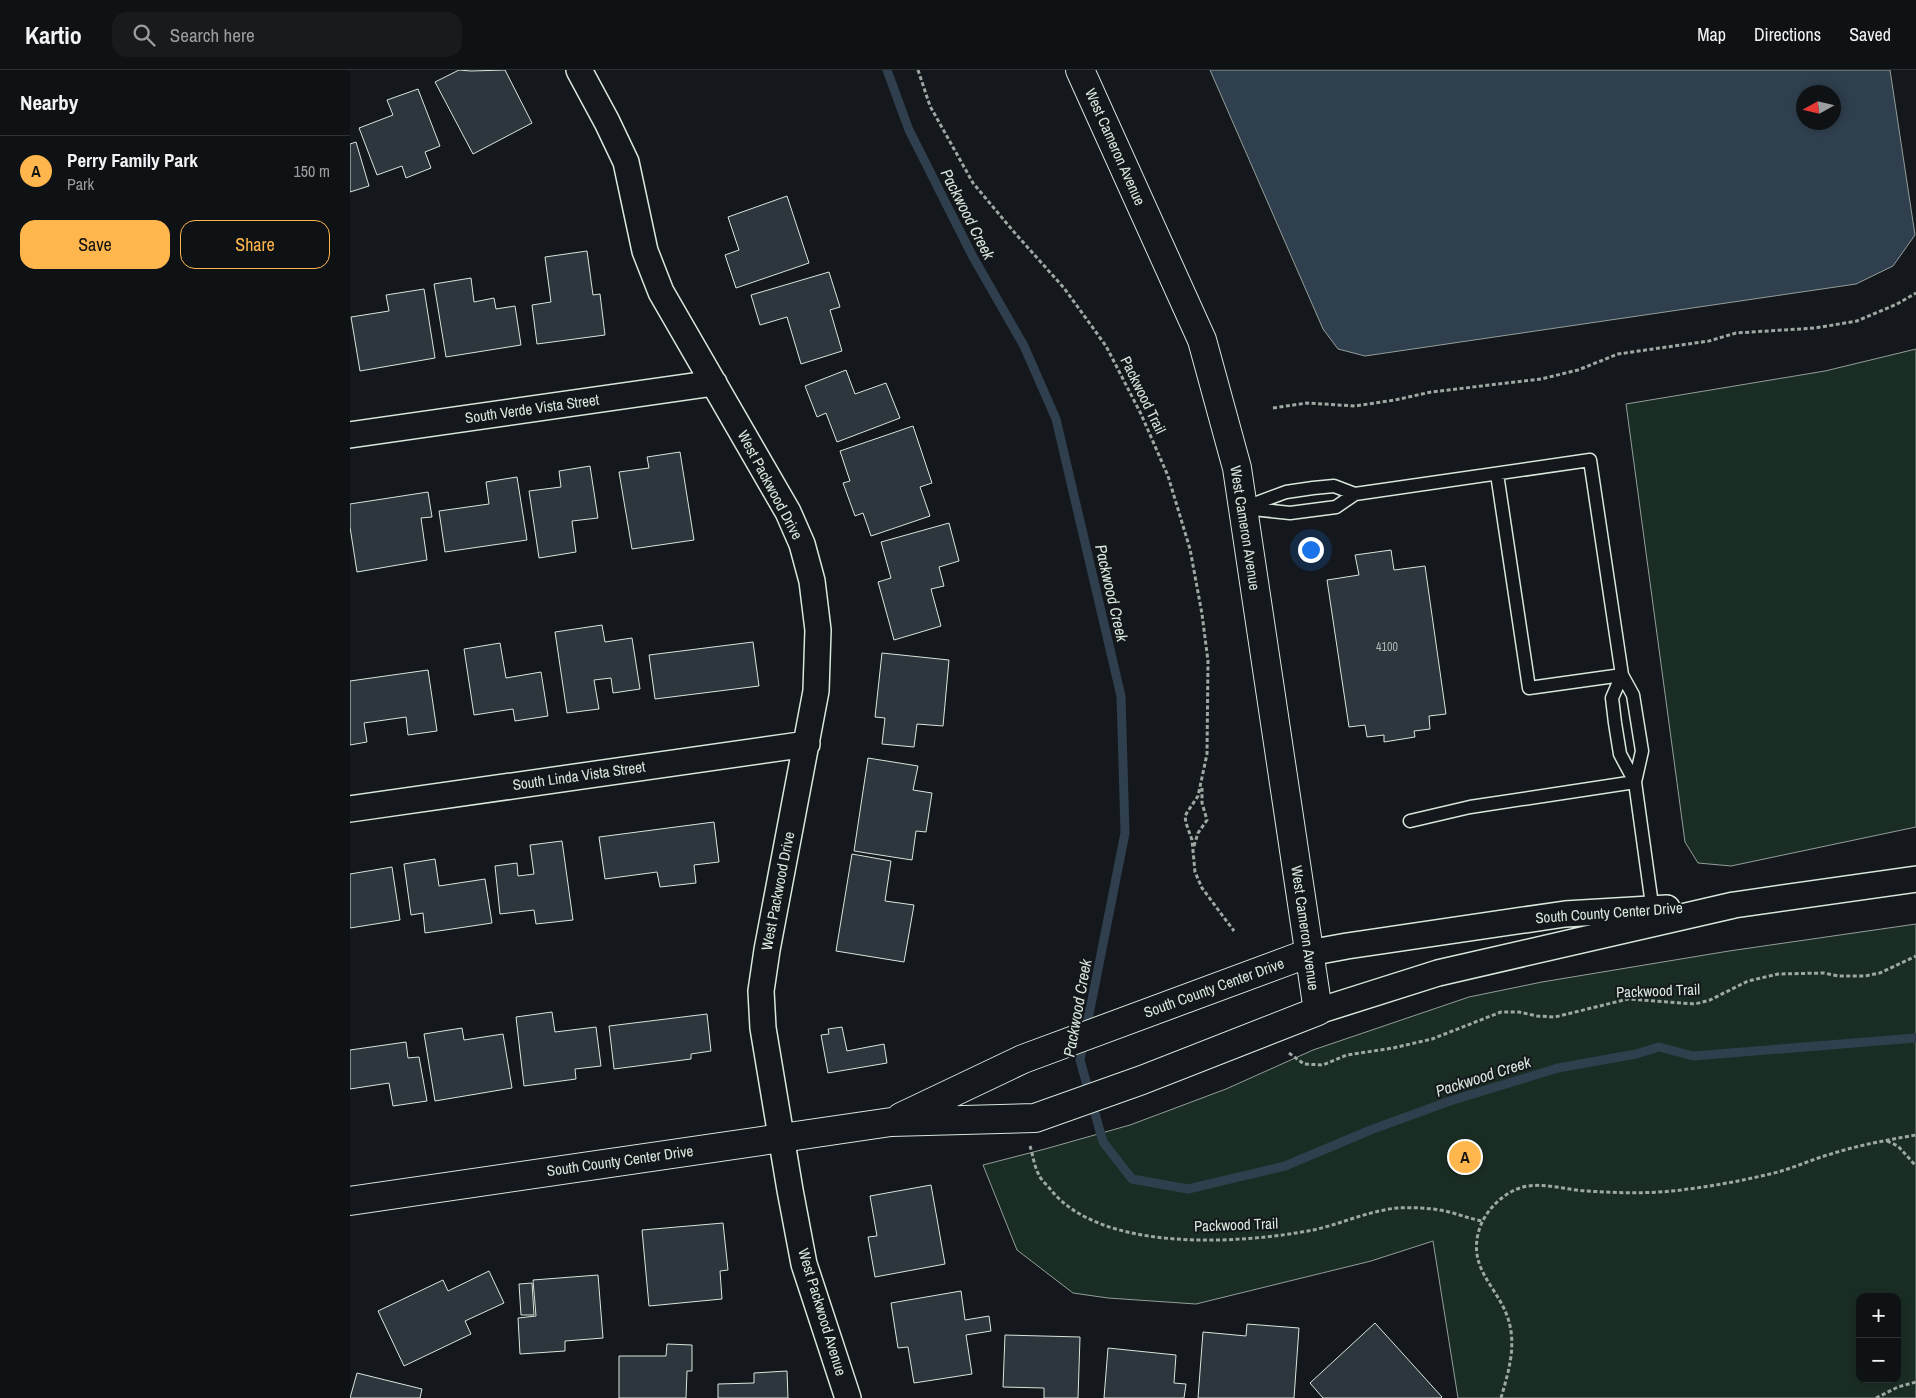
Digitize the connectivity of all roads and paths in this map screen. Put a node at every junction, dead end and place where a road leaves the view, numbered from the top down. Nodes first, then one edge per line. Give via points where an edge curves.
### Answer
1 (578, 70) edge
2 (918, 70) edge
3 (1080, 70) edge
4 (1916, 294) edge
5 (714, 383) junction
6 (1273, 408) dead end
7 (350, 435) edge
8 (1496, 474) junction
9 (1355, 494) junction
10 (1243, 508) junction
11 (1622, 675) junction
12 (807, 744) junction
13 (1635, 782) junction
14 (1202, 783) junction
15 (350, 808) edge
16 (1410, 821) dead end
17 (1194, 854) junction
18 (1916, 880) edge
19 (1654, 916) junction
20 (1234, 931) dead end
21 (1309, 953) junction
22 (1916, 956) edge
23 (1318, 1011) junction
24 (1286, 1051) dead end
25 (891, 1122) junction
26 (1916, 1135) edge
27 (781, 1138) junction
28 (1886, 1140) junction
29 (1029, 1144) dead end
30 (1916, 1166) edge
31 (350, 1201) edge
32 (1482, 1221) junction
33 (1916, 1382) edge
34 (848, 1398) edge
35 (1501, 1398) edge
36 (1876, 1398) edge

1 - 5 street, West Packwood Drive via 626,162 646,251 661,292
2 - 14 path, Packwood Trail via 930,106 973,183 1064,288 1106,346 1168,476 1190,550 1208,661 1208,746
3 - 10 street, West Cameron Avenue via 1202,340 1237,468
4 - 6 path via 1857,321 1815,328 1736,333 1709,341 1618,354 1578,370 1541,379 1431,392 1355,406 1307,403
5 - 7 street, South Verde Vista Street
5 - 12 street, West Packwood Drive via 788,512 802,544 812,581 818,630 816,691
8 - 9 lane
8 - 11 lane via 1528,688
8 - 11 lane via 1590,460
9 - 10 lane via 1336,507 1290,513
9 - 10 lane via 1334,486 1313,488 1286,492
10 - 21 street, West Cameron Avenue
11 - 13 lane via 1633,695 1642,751
11 - 13 lane via 1612,698 1615,723 1620,754
12 - 15 street, South Linda Vista Street
12 - 27 street, West Packwood Drive via 766,950 761,991 763,1028
13 - 16 lane via 1470,807
13 - 19 lane
14 - 17 path, Packwood Trail via 1207,820 1195,842
14 - 17 path, Packwood Trail via 1185,816
17 - 20 path, Packwood Trail via 1194,872 1202,888
18 - 19 street, South County Center Drive
19 - 21 street, South County Center Drive via 1564,914
19 - 23 street, South County Center Drive via 1438,973
21 - 23 street, West Cameron Avenue
21 - 25 street, South County Center Drive via 1023,1059
22 - 24 path, Packwood Trail via 1880,973 1865,976 1778,974 1748,981 1695,1004 1628,1000 1555,1017 1501,1012 1432,1039 1348,1055 1323,1065 1304,1064
23 - 25 street, South County Center Drive via 1035,1118
25 - 27 street, South County Center Drive
26 - 28 path
27 - 31 street, South County Center Drive
27 - 34 street, West Packwood Avenue via 804,1264
28 - 30 path via 1898,1146
28 - 32 path via 1779,1172 1686,1190 1637,1193 1536,1185 1524,1187 1494,1204
29 - 32 path, Packwood Trail via 1039,1175 1056,1196 1071,1210 1091,1221 1120,1231 1151,1236 1242,1240 1284,1235 1374,1212 1415,1207 1452,1212
32 - 35 path via 1476,1247 1481,1271 1506,1313 1512,1348
33 - 36 path

